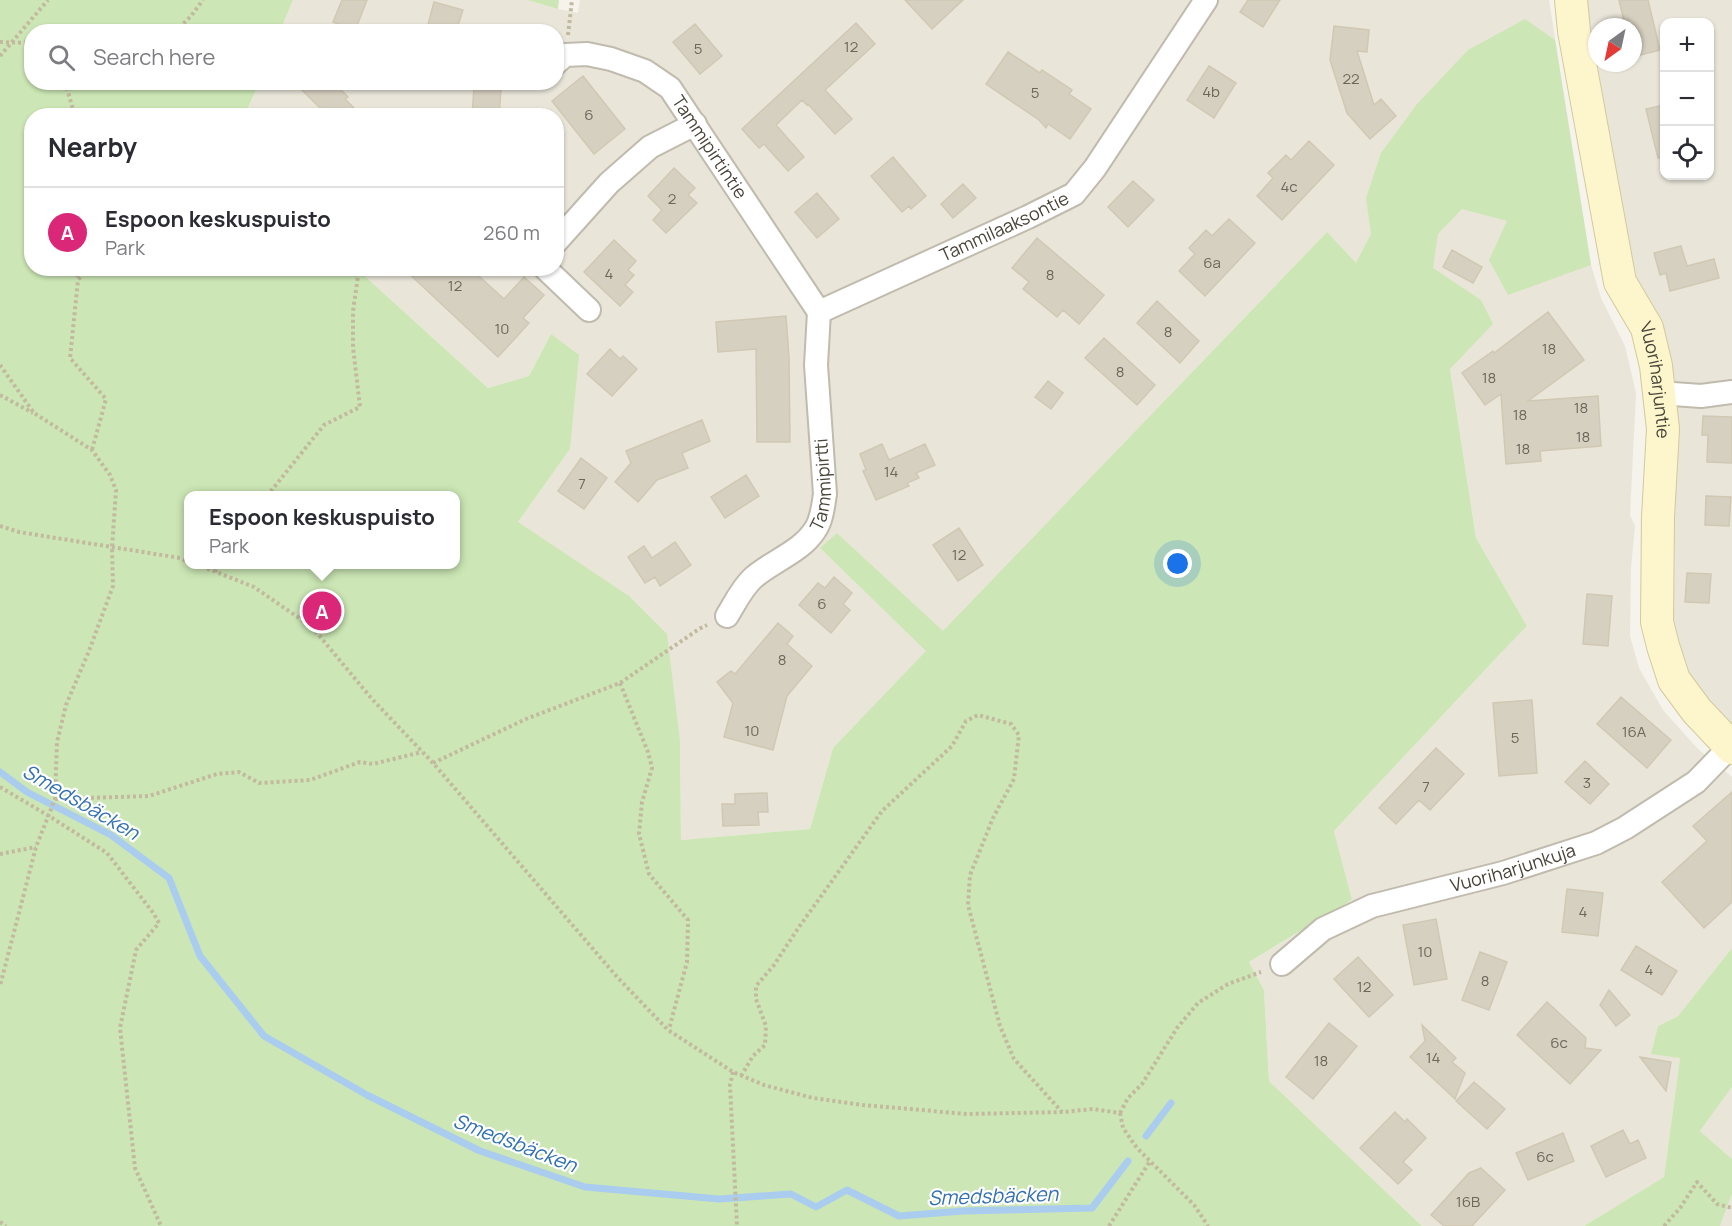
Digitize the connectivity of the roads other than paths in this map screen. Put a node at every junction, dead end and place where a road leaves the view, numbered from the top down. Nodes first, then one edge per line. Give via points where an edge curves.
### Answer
1 (1206, 0) edge
2 (1571, 0) edge
3 (564, 58) edge
4 (695, 124) junction
5 (564, 233) edge
6 (553, 276) edge
7 (589, 310) dead end
8 (819, 312) junction
9 (1732, 392) edge
10 (1659, 393) junction
11 (727, 616) road end
12 (1731, 747) edge
13 (1282, 964) road end

1 - 8 street, Tammilaaksontie via 1074,194
2 - 10 street, Vuoriharjuntie via 1620,282 1647,328
3 - 4 street, Tammipirtintie via 587,54 645,71 670,88
4 - 5 street via 650,147 609,183
4 - 8 street, Tammipirtintie
6 - 7 street
8 - 11 street, Tammipirtti via 816,365 825,494 822,512 816,530 752,579
9 - 10 street via 1701,396
10 - 12 street, Vuoriharjuntie via 1663,429 1657,622 1674,680
12 - 13 street, Vuoriharjunkuja via 1696,782 1596,843 1503,873 1372,906 1323,929

